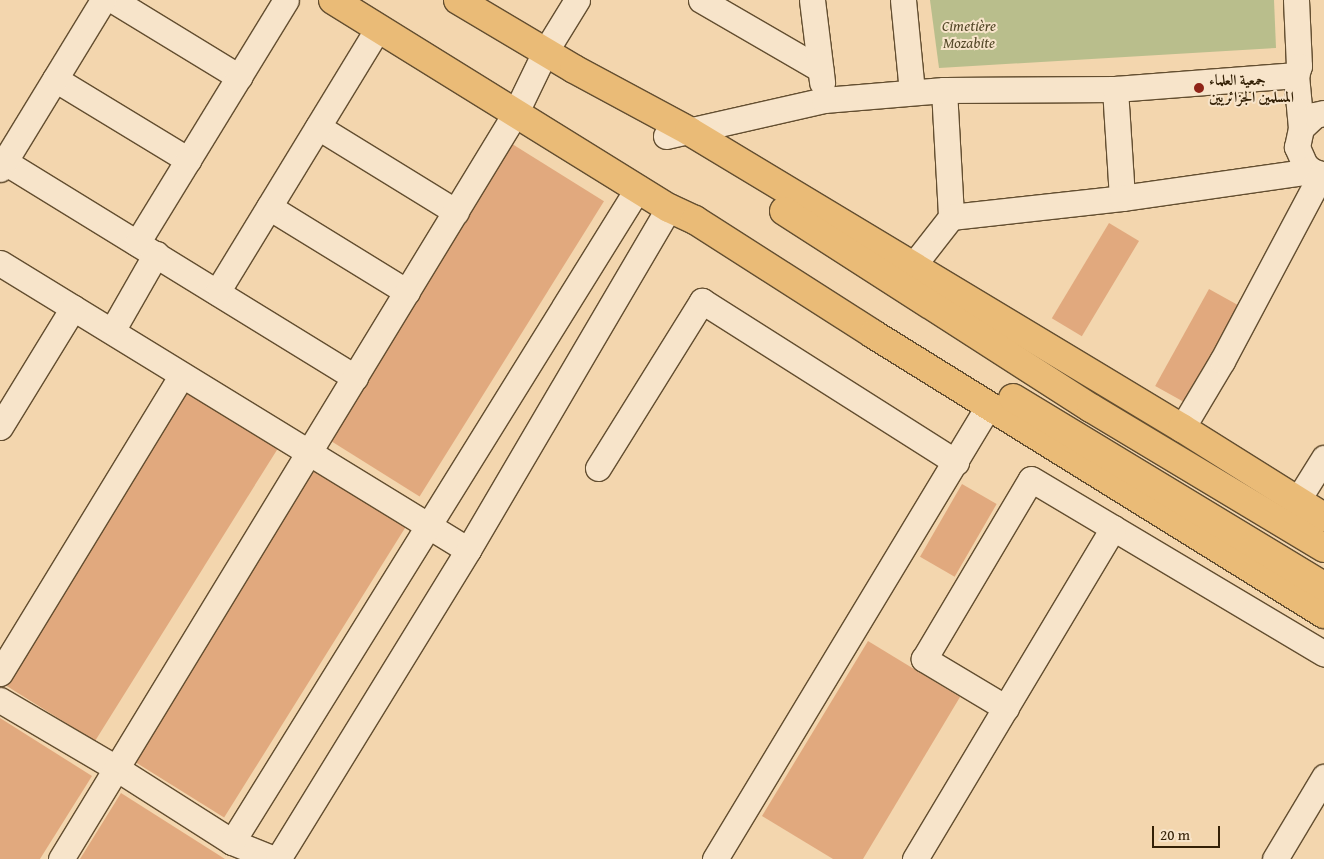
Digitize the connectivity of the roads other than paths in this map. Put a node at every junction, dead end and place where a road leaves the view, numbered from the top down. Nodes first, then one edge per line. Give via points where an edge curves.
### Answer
1 (103, 0) edge
2 (113, 0) edge
3 (286, 0) edge
4 (333, 0) edge
5 (458, 0) edge
6 (577, 0) edge
7 (701, 0) edge
8 (812, 0) edge
9 (903, 0) edge
10 (1296, 0) edge
11 (378, 28) junction
12 (545, 52) junction
13 (820, 69) junction
14 (1296, 76) junction
15 (239, 77) junction
16 (55, 79) junction
17 (1115, 89) junction
18 (944, 90) junction
19 (912, 92) junction
20 (824, 100) junction
21 (516, 112) junction
22 (1324, 113) edge
23 (318, 127) junction
24 (1301, 128) junction
25 (678, 134) junction
26 (188, 160) junction
27 (2, 163) edge
28 (1319, 173) edge
29 (638, 188) junction
30 (1122, 198) junction
31 (269, 207) junction
32 (669, 208) junction
33 (456, 212) junction
34 (951, 217) junction
35 (695, 220) junction
36 (147, 249) junction
37 (0, 263) edge
38 (912, 268) junction
39 (217, 292) junction
40 (407, 292) junction
41 (73, 308) junction
42 (112, 331) junction
43 (182, 375) junction
44 (355, 377) junction
45 (989, 405) junction
46 (0, 427) edge
47 (1182, 428) junction
48 (309, 452) junction
49 (1324, 458) edge
50 (956, 462) junction
51 (598, 468) dead end
52 (1298, 501) junction
53 (1324, 517) edge
54 (428, 525) junction
55 (1113, 528) junction
56 (1324, 548) edge
57 (468, 550) junction
58 (1324, 586) edge
59 (1324, 614) edge
60 (1324, 654) edge
61 (0, 673) edge
62 (0, 700) edge
63 (1006, 708) junction
64 (116, 768) junction
65 (1324, 777) edge
66 (232, 842) junction
67 (61, 859) edge
68 (274, 859) edge
69 (278, 859) edge
70 (715, 859) edge
71 (915, 859) edge
72 (1275, 859) edge

1 - 16 street
2 - 15 street
3 - 15 street
4 - 11 main road
5 - 12 main road
6 - 12 street
7 - 13 street
8 - 13 street
9 - 19 street
10 - 14 street via 1299,66
11 - 21 main road
11 - 23 street
12 - 21 street
12 - 25 main road
13 - 20 street
14 - 17 street
14 - 24 street
15 - 26 street
16 - 26 street
16 - 27 street
17 - 18 street
17 - 30 street
18 - 19 street
18 - 34 street
19 - 20 street
20 - 25 street
21 - 29 main road
21 - 33 street
22 - 24 street via 1307,120
23 - 31 street
23 - 33 street
24 - 28 street via 1297,137 1299,156
25 - 38 main road
25 - 56 main road via 1091,408
26 - 36 street
27 - 36 street
28 - 30 street
28 - 47 street via 1222,361
29 - 32 main road
29 - 54 street
30 - 34 street
31 - 39 street
31 - 40 street
32 - 35 main road
32 - 57 street
33 - 40 street
34 - 38 street
35 - 45 main road
35 - 58 main road via 911,337
36 - 39 street
36 - 42 street
37 - 41 street
38 - 47 main road
39 - 44 street
40 - 44 street
41 - 42 street
41 - 46 street
42 - 43 street
43 - 48 street
43 - 61 street
44 - 48 street
45 - 50 street
45 - 59 main road
47 - 52 main road
48 - 54 street
48 - 64 street
49 - 52 street
50 - 51 street via 702,301
50 - 70 street
52 - 53 main road
54 - 57 street
54 - 66 street
55 - 60 street
55 - 63 street
55 - 63 street via 1031,479 965,590 924,659
57 - 69 street
62 - 64 street
63 - 71 street
64 - 66 street
64 - 67 street
65 - 72 street
66 - 68 street

